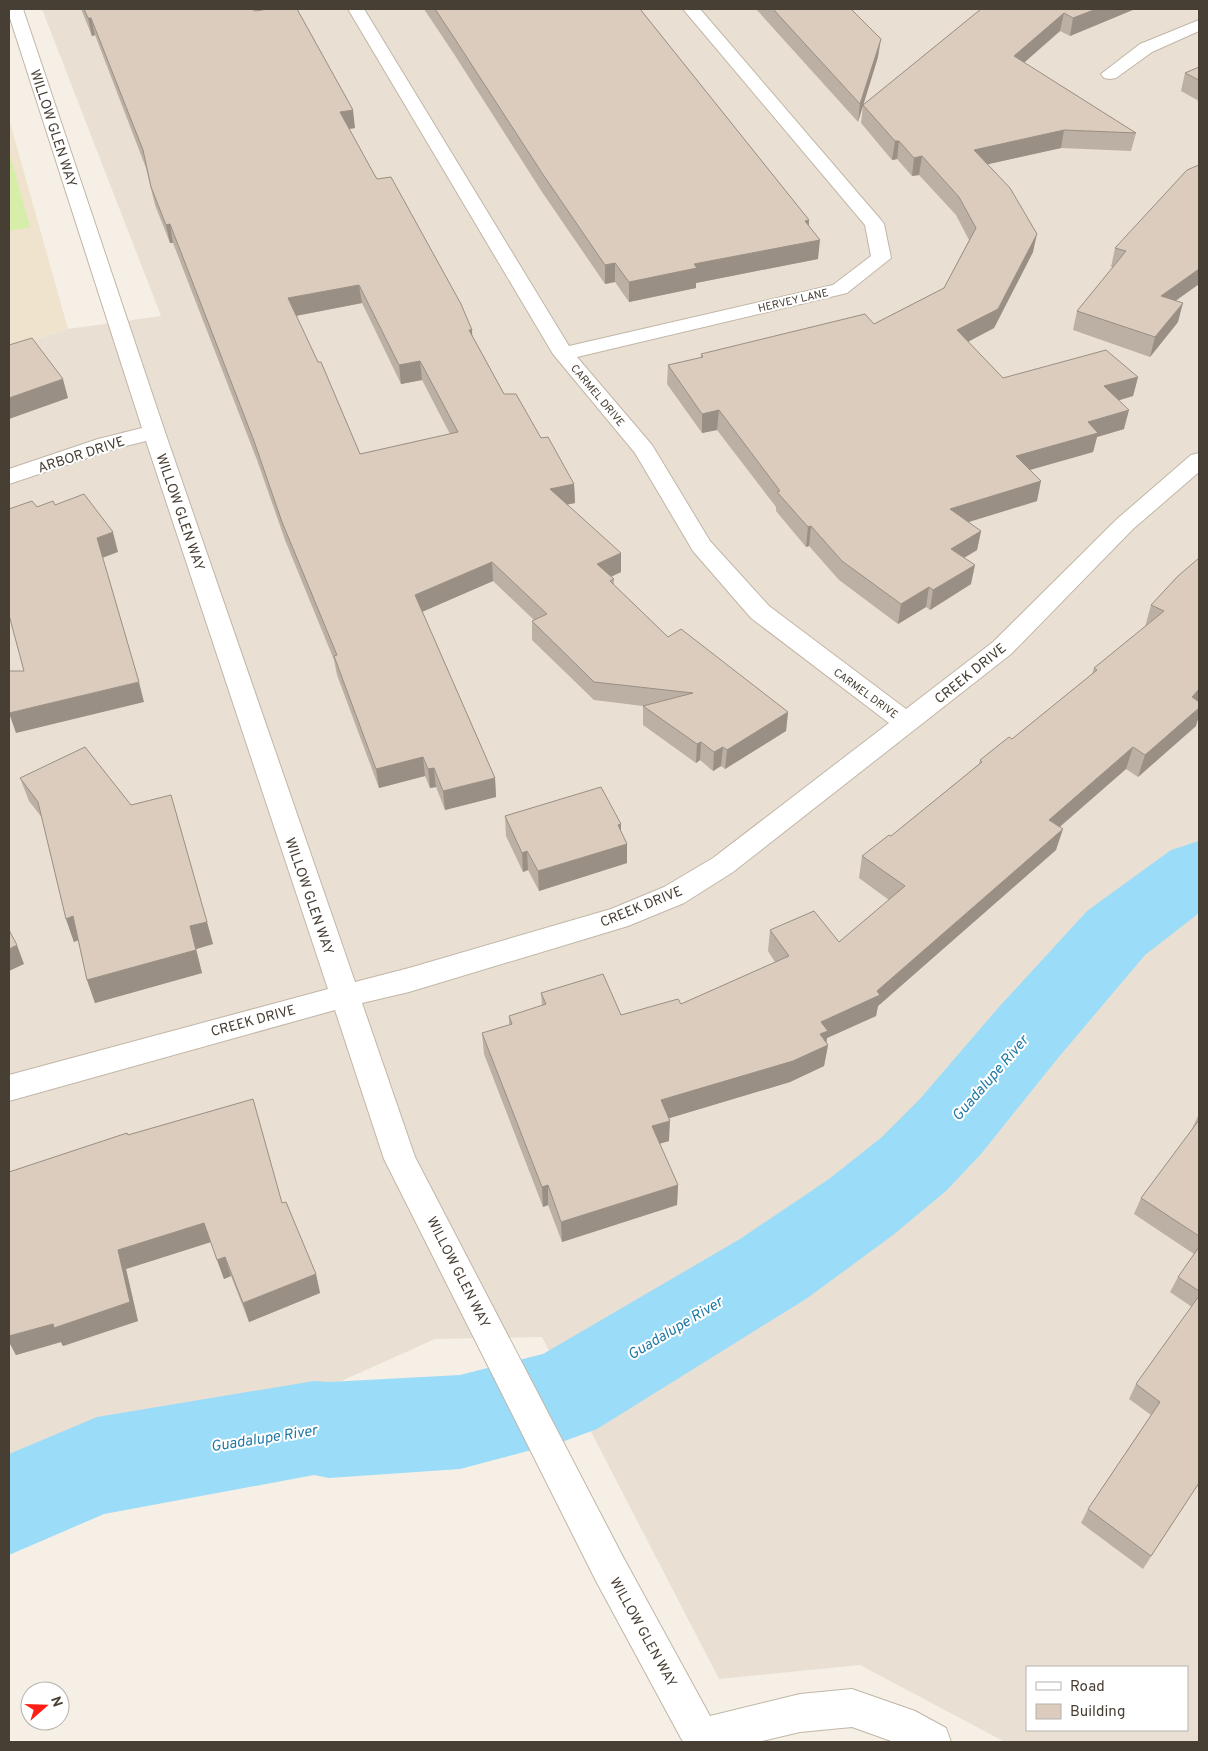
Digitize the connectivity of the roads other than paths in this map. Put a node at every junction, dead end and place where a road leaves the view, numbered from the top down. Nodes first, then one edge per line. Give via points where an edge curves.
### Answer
1 (15, 9) edge
2 (356, 9) edge
3 (691, 9) edge
4 (1199, 26) edge
5 (1110, 74) dead end
6 (563, 354) junction
7 (154, 432) junction
8 (1199, 460) edge
9 (9, 477) edge
10 (907, 723) junction
11 (344, 996) junction
12 (9, 1088) edge
13 (703, 1740) edge
14 (932, 1742) edge

1 - 7 street, WILLOW GLEN WAY
2 - 6 street, CARMEL DRIVE
3 - 6 street, HERVEY LANE via 874,224 881,258 840,289
4 - 5 street via 1146,48
6 - 10 street, CARMEL DRIVE via 644,450 701,546 760,612
7 - 9 street, ARBOR DRIVE via 106,444
7 - 11 street, WILLOW GLEN WAY
8 - 10 street, CREEK DRIVE via 1125,524 1002,648
10 - 11 street, CREEK DRIVE via 723,865 674,895 618,918
11 - 12 street, CREEK DRIVE
11 - 13 street, WILLOW GLEN WAY via 400,1158 609,1568
13 - 14 street via 800,1713 852,1708 901,1725

